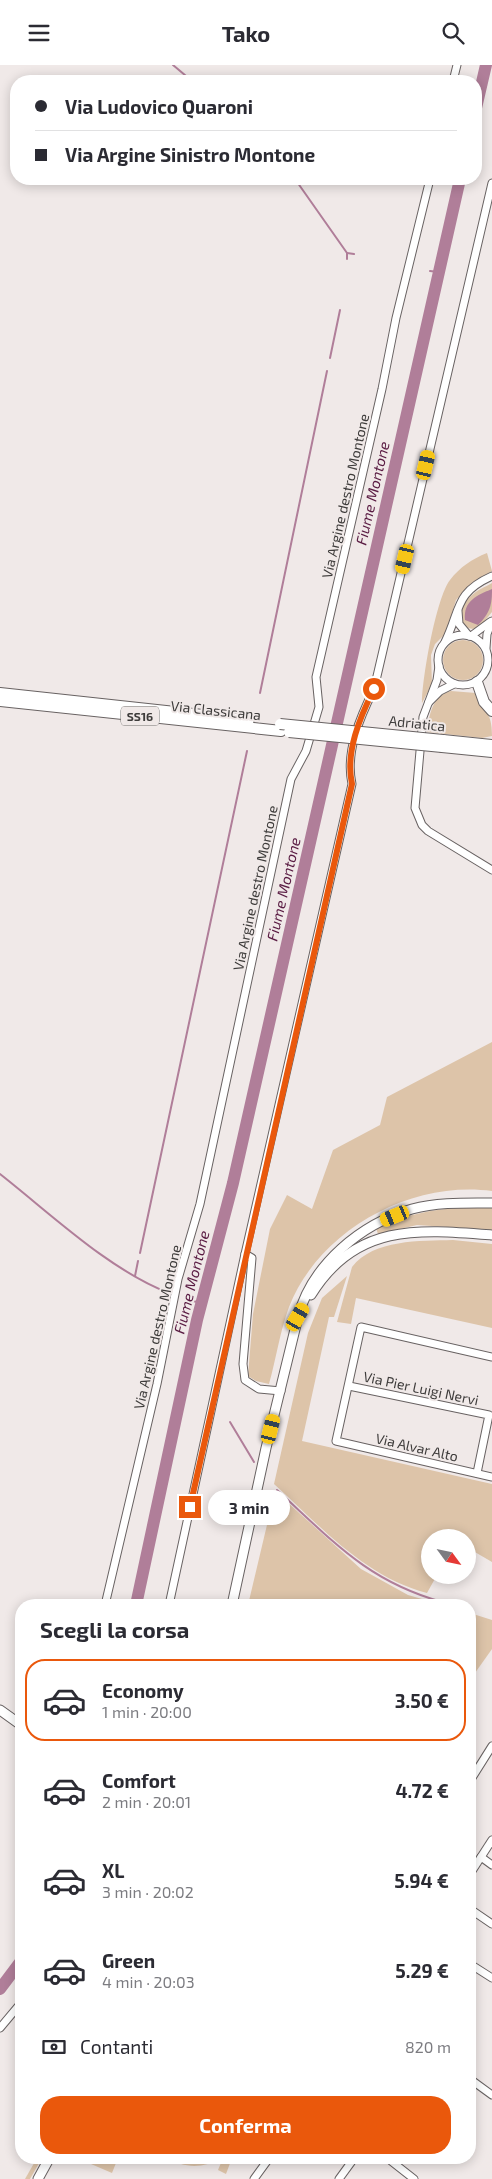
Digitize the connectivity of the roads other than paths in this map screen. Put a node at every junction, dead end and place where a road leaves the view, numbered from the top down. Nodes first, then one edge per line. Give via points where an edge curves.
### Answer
1 (492, 183) edge
2 (429, 185) edge
3 (492, 576) edge
4 (460, 601) junction
5 (492, 620) edge
6 (470, 636) junction
7 (445, 643) junction
8 (486, 648) junction
9 (439, 667) junction
10 (476, 682) junction
11 (454, 684) junction
12 (0, 693) edge
13 (0, 701) edge
14 (426, 706) junction
15 (492, 711) edge
16 (280, 727) junction
17 (442, 743) junction
18 (492, 743) edge
19 (492, 752) edge
20 (492, 871) edge
21 (492, 1203) edge
22 (492, 1235) edge
23 (246, 1254) junction
24 (298, 1317) junction
25 (492, 1357) edge
26 (349, 1386) junction
27 (281, 1391) junction
28 (477, 1473) junction
29 (492, 1477) edge
30 (106, 1599) edge
31 (170, 1599) edge
32 (233, 1599) edge
33 (0, 1710) edge
34 (15, 1721) edge
35 (492, 1746) edge
36 (476, 1771) edge
37 (492, 1840) edge
38 (481, 1857) junction
39 (476, 1865) edge
40 (492, 1865) edge
41 (476, 1913) edge
42 (492, 1925) edge
43 (476, 1968) edge
44 (492, 1978) edge
45 (15, 2010) edge
46 (0, 2028) edge
47 (476, 2083) edge
48 (492, 2095) edge
49 (46, 2164) edge
50 (265, 2164) edge
51 (350, 2164) edge
52 (395, 2164) edge
53 (38, 2179) edge
54 (254, 2179) edge
55 (339, 2179) edge
56 (414, 2179) edge

1 - 23 street via 374,689 358,721 351,762 352,784
2 - 30 street, Via Argine destro Montone via 316,677 319,707 306,751 291,779 200,1204 178,1279
3 - 4 street via 472,587
4 - 6 street via 458,620
4 - 7 street
5 - 6 street
5 - 8 street
6 - 7 street via 460,635
6 - 8 street via 481,641
7 - 9 street via 440,651
8 - 10 street via 487,670
9 - 11 street
9 - 14 street via 437,681
10 - 11 street
10 - 15 highway via 484,703
11 - 14 street via 440,691
12 - 16 highway, Via Classicana / SS16
13 - 16 highway, Via Classicana / SS16
14 - 20 street via 415,808 428,831
16 - 17 highway, Adriatica / SS16, bridge
17 - 18 highway, Adriatica / SS16
17 - 19 highway, Adriatica / SS16
21 - 24 main road via 450,1203 412,1210 379,1223 333,1257 315,1278 302,1301
22 - 24 main road via 408,1231 367,1244 346,1255 328,1273
23 - 27 street via 252,1258 244,1380 259,1389
23 - 31 street
24 - 27 main road
25 - 26 street via 361,1327
26 - 28 street, Via Alvar Alto via 336,1441
26 - 28 street, Via Pier Luigi Nervi via 489,1415
27 - 32 main road
28 - 29 street, Via Alvar Alto
33 - 34 main road
35 - 36 street
37 - 38 street
38 - 39 street
38 - 40 street
41 - 42 street
43 - 44 street
45 - 46 street
47 - 48 street
49 - 53 main road
50 - 54 street
51 - 55 street
52 - 56 street

